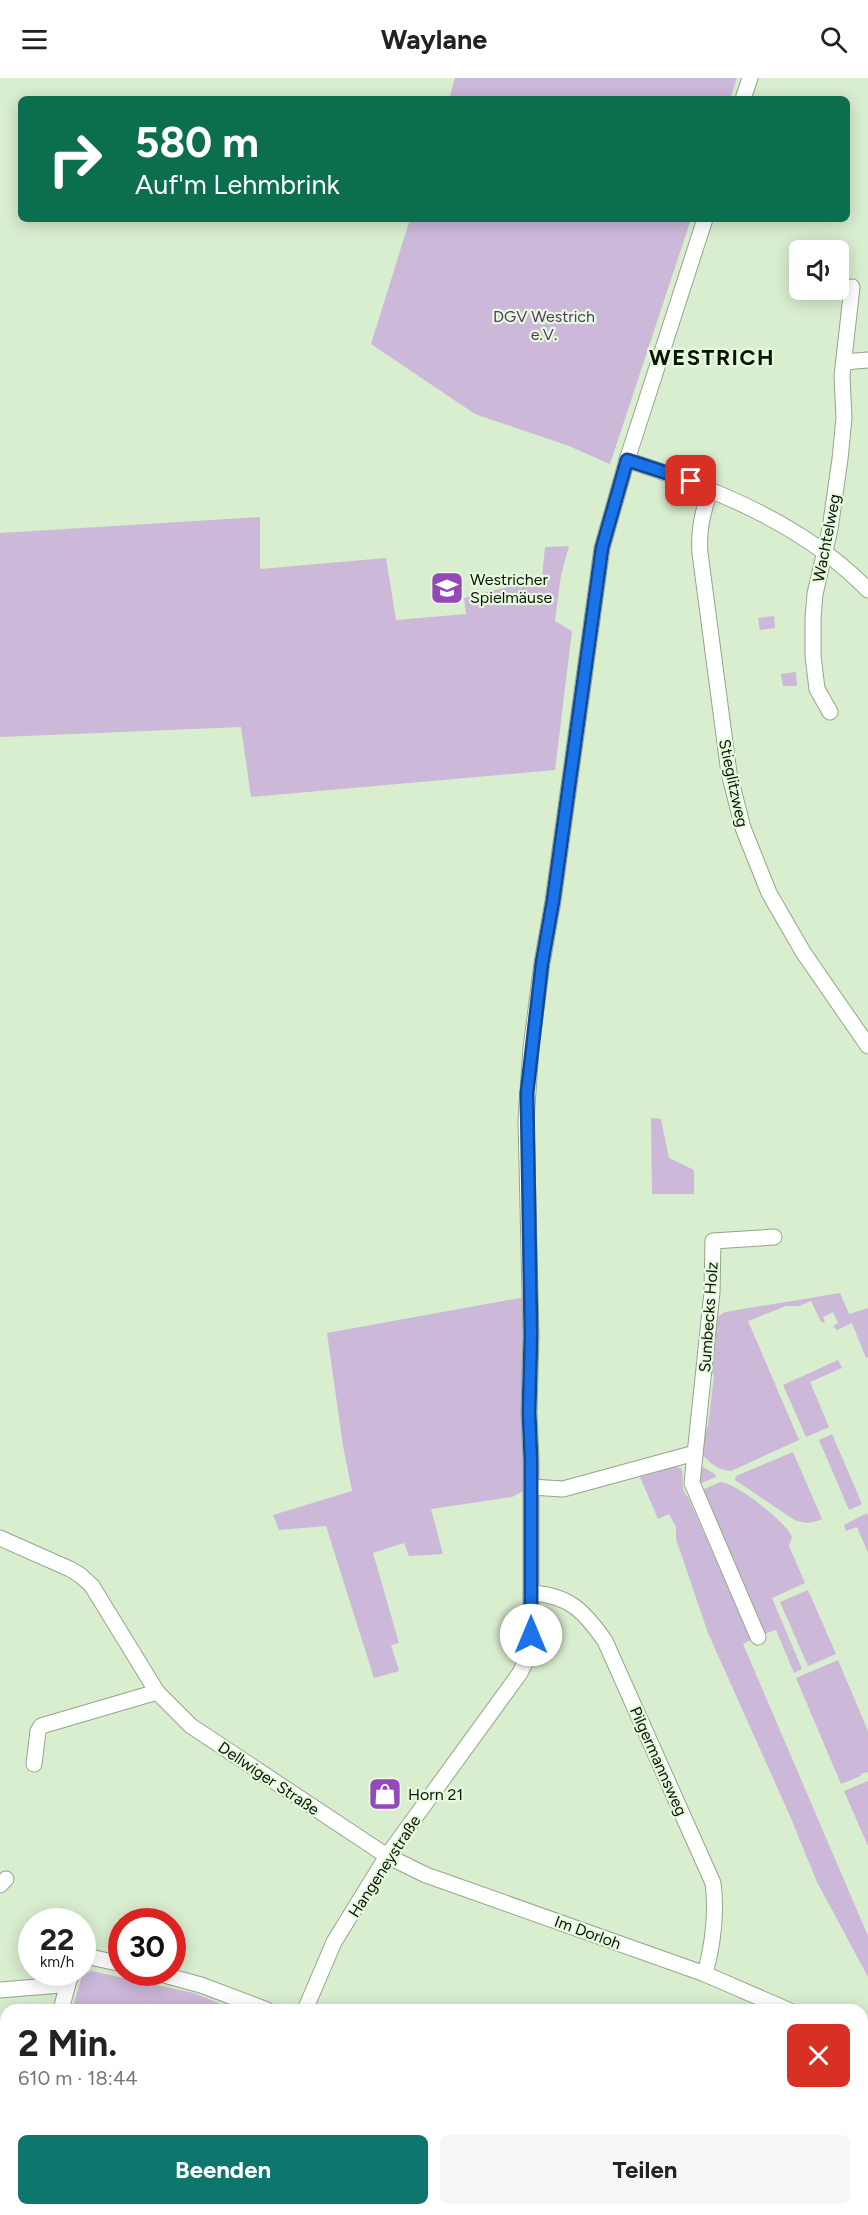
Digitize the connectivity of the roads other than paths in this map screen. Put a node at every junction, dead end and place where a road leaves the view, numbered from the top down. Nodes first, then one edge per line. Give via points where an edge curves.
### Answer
1 (750, 78) edge
2 (744, 96) edge
3 (704, 222) edge
4 (852, 287) dead end
5 (868, 360) edge
6 (844, 362) junction
7 (627, 460) junction
8 (710, 490) junction
9 (825, 552) junction
10 (868, 590) edge
11 (830, 712) dead end
12 (868, 1046) edge
13 (774, 1237) dead end
14 (695, 1453) junction
15 (531, 1487) junction
16 (0, 1538) edge
17 (531, 1593) junction
18 (758, 1637) dead end
19 (158, 1692) junction
20 (34, 1764) dead end
21 (387, 1856) junction
22 (705, 1974) junction
23 (186, 1981) edge
24 (50, 1986) edge
25 (67, 1986) edge
26 (0, 1990) edge
27 (63, 2004) edge
28 (251, 2004) edge
29 (308, 2004) edge
30 (774, 2004) edge

1 - 2 street
3 - 7 street, Hangeneystraße
4 - 6 street, Wachtelweg
5 - 6 street
6 - 9 street, Wachtelweg via 840,459
7 - 8 street
7 - 15 street, Hangeneystraße via 602,548 531,1048 526,1120
8 - 9 street
8 - 12 street, Stieglitzweg via 700,520 699,553 737,811 769,893 803,952
9 - 10 street
9 - 11 street, Wachtelweg via 815,594 812,637 817,689
13 - 14 street, Sumbecks Holz via 713,1241 712,1292
14 - 15 street via 563,1489
14 - 18 street, Sumbecks Holz via 692,1484
15 - 17 street, Hangeneystraße
16 - 19 street, Dellwiger Straße via 70,1569 92,1587
17 - 21 street, Hangeneystraße via 530,1645 520,1673
17 - 22 street, Pilgermannsweg via 556,1596 580,1611 592,1622 610,1652 713,1883 716,1906
19 - 20 street via 41,1726
19 - 21 street, Dellwiger Straße via 190,1726
21 - 22 street, Im Dorloh via 426,1875
21 - 29 street, Hangeneystraße via 334,1942
22 - 30 street, Im Dorloh
23 - 28 street
24 - 26 street
25 - 27 street

